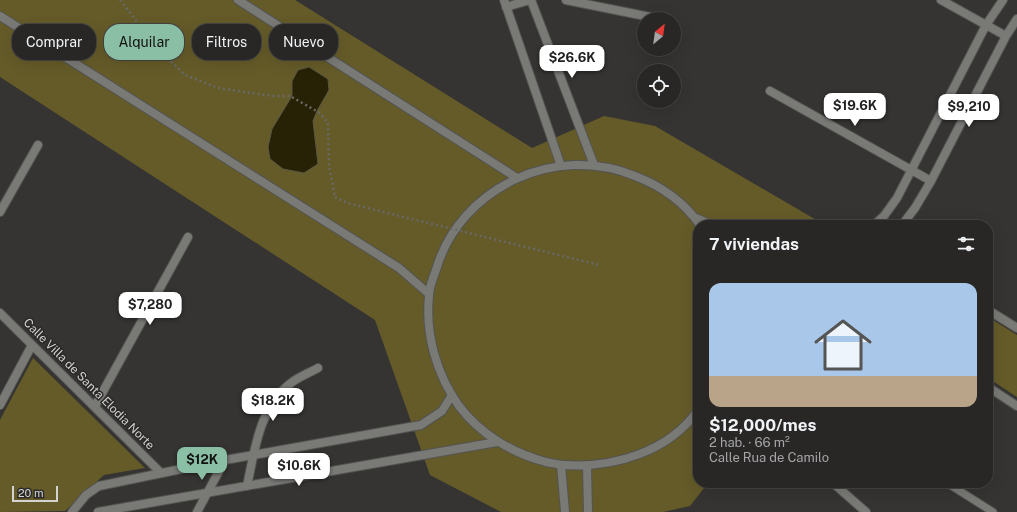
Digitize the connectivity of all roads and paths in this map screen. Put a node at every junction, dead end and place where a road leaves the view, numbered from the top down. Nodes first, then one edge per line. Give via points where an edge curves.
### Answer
1 (120, 0) edge
2 (238, 0) edge
3 (531, 0) edge
4 (566, 0) edge
5 (941, 0) edge
6 (1003, 0) edge
7 (505, 4) edge
8 (637, 14) edge
9 (0, 16) edge
10 (1017, 19) edge
11 (986, 25) junction
12 (1006, 36) junction
13 (770, 91) dead end
14 (38, 145) dead end
15 (594, 165) junction
16 (561, 166) junction
17 (912, 171) junction
18 (517, 178) junction
19 (931, 181) junction
20 (0, 212) edge
21 (695, 217) junction
22 (697, 220) edge
23 (701, 220) edge
24 (880, 220) edge
25 (906, 220) edge
26 (188, 237) dead end
27 (599, 265) dead end
28 (429, 294) junction
29 (0, 313) edge
30 (993, 313) edge
31 (1017, 328) edge
32 (32, 345) junction
33 (318, 368) dead end
34 (993, 390) edge
35 (452, 395) junction
36 (0, 405) edge
37 (94, 406) junction
38 (1017, 406) edge
39 (693, 416) edge
40 (498, 442) junction
41 (254, 455) junction
42 (225, 460) junction
43 (562, 465) junction
44 (587, 466) junction
45 (161, 473) junction
46 (247, 486) junction
47 (838, 488) edge
48 (956, 488) edge
49 (208, 492) junction
50 (72, 512) edge
51 (98, 512) edge
52 (197, 512) edge
53 (565, 512) edge
54 (588, 512) edge
55 (866, 512) edge
56 (993, 512) edge

1 - 27 path, bridge via 160,51 185,75 218,88 290,96 320,113 328,123 329,166 335,197 347,203
2 - 18 street
3 - 7 street
3 - 15 street
4 - 8 street
5 - 11 street
6 - 11 street
7 - 16 street
9 - 28 street via 399,268
10 - 12 street
11 - 12 street
11 - 17 street
12 - 19 street
13 - 17 street
14 - 20 street
15 - 16 street
15 - 21 street via 623,171 650,182 674,197
16 - 18 street via 538,170
17 - 19 street
17 - 24 street via 893,204
18 - 28 street via 496,189 478,203 462,221 448,240 438,261
19 - 25 street
21 - 22 street
21 - 23 street
26 - 37 street
28 - 35 street via 431,341 439,369
29 - 32 street, Calle Villa de Santa Elodia Norte
30 - 31 street
32 - 36 street
32 - 37 street, Calle Villa de Santa Elodia Norte
33 - 41 street via 292,382 272,403 260,427
34 - 38 street
35 - 40 street via 470,418
35 - 41 street via 442,411 421,425
37 - 45 street, Calle Villa de Santa Elodia Norte
39 - 44 street via 678,432 658,446 624,460
40 - 43 street via 528,457
40 - 46 street
41 - 42 street
41 - 46 street
42 - 45 street
42 - 49 street
43 - 44 street
43 - 53 street
44 - 54 street
45 - 50 street via 99,486 86,495
46 - 49 street
47 - 55 street
48 - 56 lane
49 - 51 street
49 - 52 street

